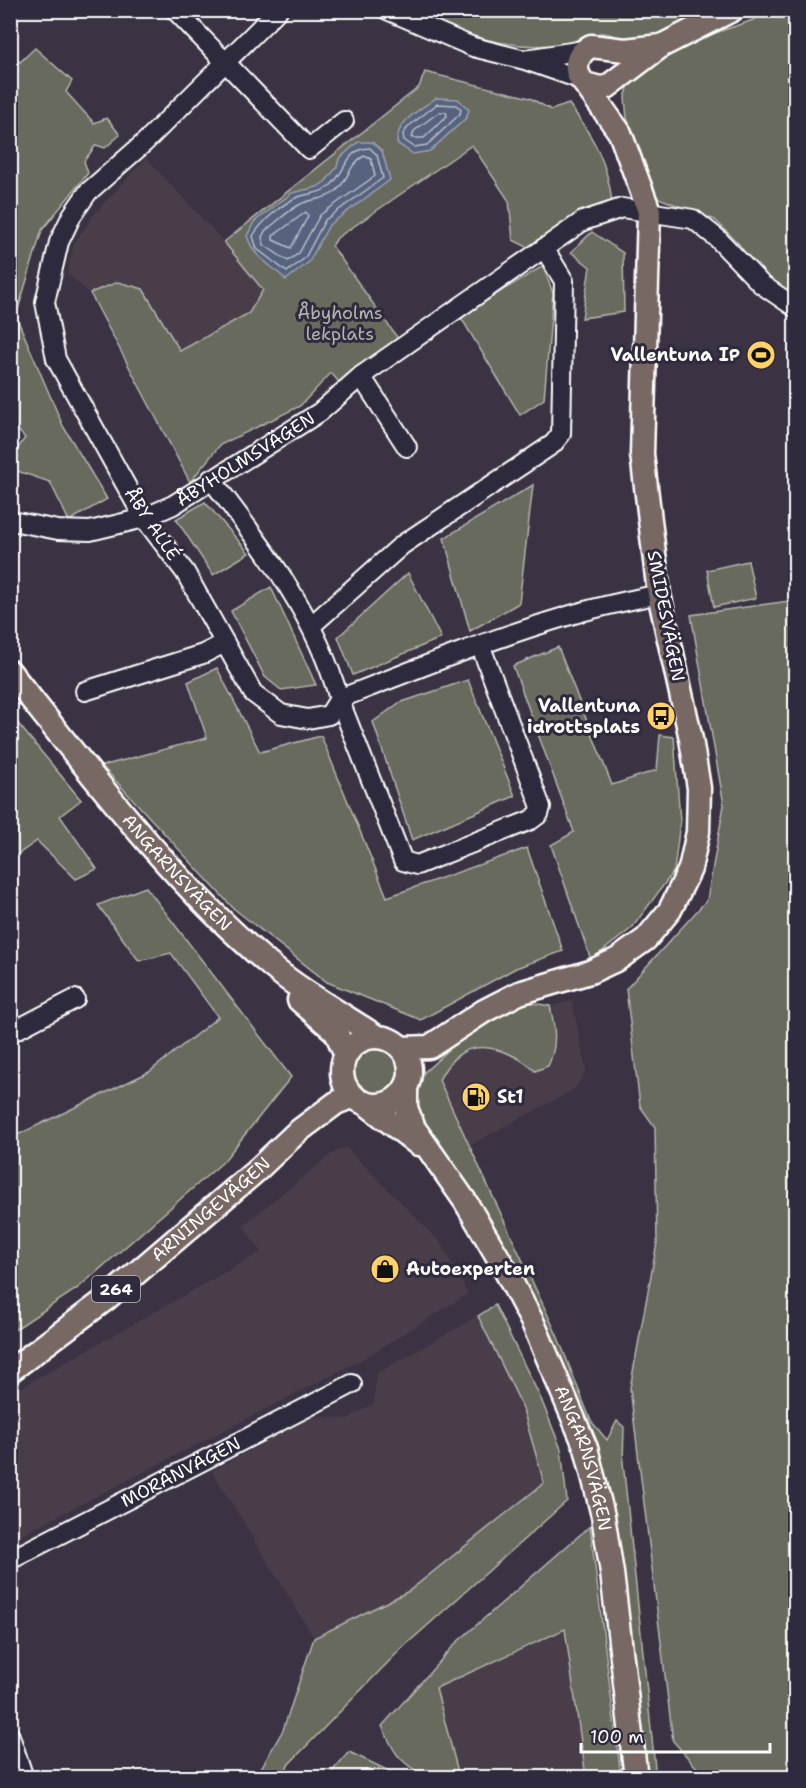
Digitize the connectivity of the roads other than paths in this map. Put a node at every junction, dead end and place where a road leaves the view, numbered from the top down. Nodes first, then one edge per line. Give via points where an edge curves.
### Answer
1 (176, 10) edge
2 (278, 10) edge
3 (387, 10) edge
4 (732, 10) edge
5 (661, 46) junction
6 (610, 47) junction
7 (584, 50) junction
8 (525, 60) junction
9 (224, 63) junction
10 (619, 78) junction
11 (583, 81) junction
12 (344, 122) dead end
13 (620, 133) junction
14 (649, 211) junction
15 (544, 248) junction
16 (788, 309) edge
17 (361, 376) junction
18 (407, 447) dead end
19 (211, 479) junction
20 (144, 518) junction
21 (12, 520) dead end
22 (659, 594) junction
23 (312, 626) junction
24 (225, 643) junction
25 (481, 647) junction
26 (10, 672) edge
27 (10, 689) edge
28 (85, 691) dead end
29 (339, 699) junction
30 (75, 999) dead end
31 (10, 1033) edge
32 (449, 1035) junction
33 (376, 1036) junction
34 (401, 1048) junction
35 (344, 1060) junction
36 (407, 1083) junction
37 (359, 1099) junction
38 (296, 1132) junction
39 (441, 1167) junction
40 (10, 1371) edge
41 (352, 1384) dead end
42 (10, 1560) edge
43 (10, 1736) edge
44 (20, 1778) edge
45 (636, 1778) edge

1 - 9 street
2 - 9 street, ÅBY ALLÉ
3 - 8 street via 473,47
4 - 5 main road
5 - 6 main road via 625,50
5 - 10 main road
6 - 7 main road via 591,46
6 - 10 main road via 620,58
7 - 8 street
7 - 11 main road via 576,69
8 - 11 street
9 - 12 street via 309,149
9 - 20 street, ÅBY ALLÉ via 88,192 59,242 45,302 56,359
10 - 11 main road via 600,88
10 - 13 main road
11 - 13 main road
13 - 14 main road, SMIDESVÄGEN
14 - 15 street, ÅBYHOLMSVÄGEN via 622,208 583,221
14 - 16 street, ÅBYHOLMSVÄGEN via 693,219
14 - 22 main road, SMIDESVÄGEN via 642,454
15 - 17 street, ÅBYHOLMSVÄGEN
15 - 23 street via 564,281 561,434 553,444 402,545
17 - 18 street
17 - 19 street, ÅBYHOLMSVÄGEN via 320,412
19 - 20 street, ÅBYHOLMSVÄGEN
19 - 23 street via 280,572
20 - 21 street, ÅBYHOLMSVÄGEN via 90,531 58,530
20 - 24 street, ÅBY ALLÉ via 185,572
22 - 25 street via 565,616
22 - 32 main road, SMIDESVÄGEN via 699,788 699,832 690,869 670,910 646,939 590,972 519,993
23 - 29 street
24 - 28 street via 203,654
24 - 29 street, ÅBY ALLÉ via 253,693 280,714 308,719 328,716
25 - 29 street
25 - 29 street via 541,807 539,814 417,865 403,861
26 - 33 main road, ANGARNSVÄGEN via 202,902 272,967
27 - 35 main road, ANGARNSVÄGEN via 165,873 228,938 336,1032
30 - 31 street
32 - 34 main road, SMIDESVÄGEN via 429,1047
32 - 36 main road, SMIDESVÄGEN via 432,1059
33 - 34 main road
33 - 35 main road via 359,1041
34 - 36 main road via 410,1068
35 - 37 main road via 345,1084
35 - 38 main road, ARNINGEVÄGEN / 264 via 328,1090
36 - 37 main road via 389,1102
36 - 39 main road, ANGARNSVÄGEN via 406,1108 414,1128
37 - 38 main road, ARNINGEVÄGEN / 264 via 336,1103
37 - 39 main road, ANGARNSVÄGEN via 409,1136
38 - 40 main road, ARNINGEVÄGEN / 264 via 106,1299
39 - 45 main road, ANGARNSVÄGEN via 471,1210 533,1323 586,1448 612,1573
41 - 42 street, MORÄNVÄGEN
43 - 44 street via 22,1772

